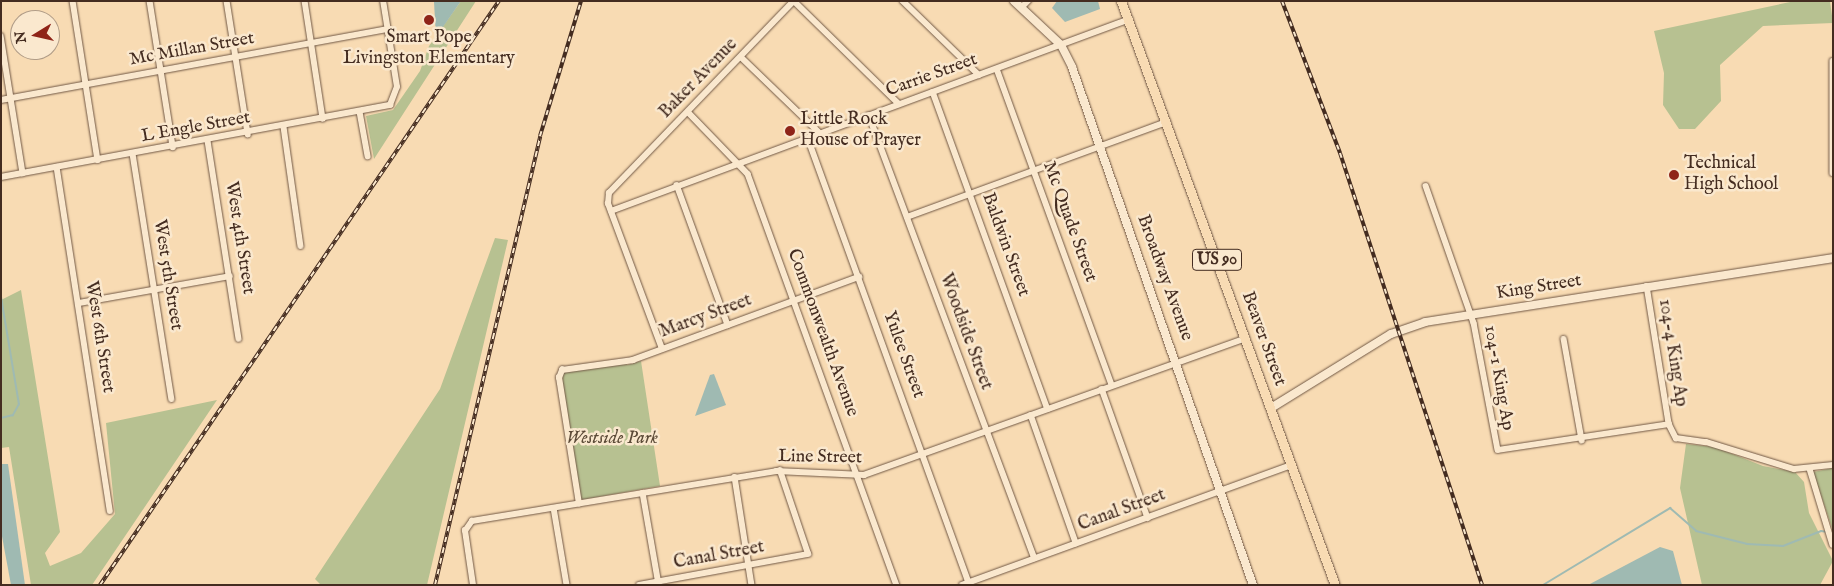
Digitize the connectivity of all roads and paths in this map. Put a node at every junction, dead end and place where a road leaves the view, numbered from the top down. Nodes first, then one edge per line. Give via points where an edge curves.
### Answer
1 (73, 1) edge
2 (150, 1) edge
3 (227, 1) edge
4 (305, 1) edge
5 (383, 1) edge
6 (794, 1) edge
7 (903, 1) edge
8 (1014, 1) edge
9 (1028, 1) edge
10 (1121, 1) edge
11 (1128, 1) edge
12 (1021, 8) junction
13 (1131, 18) junction
14 (388, 29) junction
15 (1, 36) edge
16 (312, 44) junction
17 (1061, 45) junction
18 (236, 57) junction
19 (741, 57) junction
20 (1833, 61) edge
21 (997, 69) junction
22 (161, 70) junction
23 (979, 75) junction
24 (86, 84) junction
25 (932, 92) junction
26 (12, 98) junction
27 (1, 100) edge
28 (898, 104) junction
29 (360, 112) junction
30 (688, 112) junction
31 (869, 115) junction
32 (323, 120) junction
33 (1167, 122) junction
34 (284, 127) junction
35 (820, 133) junction
36 (248, 134) junction
37 (808, 138) junction
38 (208, 141) junction
39 (173, 147) junction
40 (1101, 147) junction
41 (133, 154) junction
42 (368, 156) dead end
43 (98, 160) junction
44 (741, 162) junction
45 (57, 167) junction
46 (1035, 170) junction
47 (23, 173) junction
48 (1833, 173) edge
49 (1, 177) edge
50 (677, 185) junction
51 (1426, 186) dead end
52 (970, 194) junction
53 (611, 210) junction
54 (907, 217) junction
55 (302, 246) dead end
56 (1833, 258) edge
57 (230, 276) junction
58 (859, 277) junction
59 (1646, 286) junction
60 (154, 290) junction
61 (794, 301) junction
62 (79, 303) junction
63 (1470, 314) junction
64 (728, 325) junction
65 (1246, 338) junction
66 (239, 339) dead end
67 (1564, 339) dead end
68 (662, 349) junction
69 (1176, 362) junction
70 (1112, 385) junction
71 (1102, 389) junction
72 (172, 399) dead end
73 (1271, 408) junction
74 (1048, 409) junction
75 (1030, 415) junction
76 (1669, 424) junction
77 (987, 430) junction
78 (1582, 440) junction
79 (923, 454) junction
80 (1292, 464) junction
81 (1833, 466) edge
82 (1810, 469) junction
83 (780, 471) junction
84 (857, 475) junction
85 (735, 477) junction
86 (1220, 492) junction
87 (643, 493) junction
88 (579, 504) junction
89 (554, 508) junction
90 (110, 511) dead end
91 (1148, 518) junction
92 (1832, 542) edge
93 (1076, 543) junction
94 (1035, 558) junction
95 (749, 566) junction
96 (969, 582) junction
97 (659, 583) edge
98 (473, 585) edge
99 (566, 585) edge
100 (639, 585) edge
101 (752, 585) edge
102 (897, 585) edge
103 (962, 585) edge
104 (1253, 585) edge
105 (1335, 585) edge

1 - 24 street
2 - 22 street
3 - 18 street
4 - 16 street
5 - 14 street
6 - 19 street, Baker Avenue
6 - 28 street
7 - 23 street
8 - 12 street, Broadway Avenue
9 - 12 street
10 - 13 main road, Beaver Street / US 90
11 - 13 main road, Beaver Street / US 90
12 - 17 street, Broadway Avenue
13 - 17 street, Carrie Street
13 - 33 main road, Beaver Street / US 90
14 - 16 street, Mc Millan Street
14 - 29 street, L Engle Street via 397,87 394,101
15 - 26 street
16 - 18 street, Mc Millan Street
16 - 32 street
17 - 21 street, Carrie Street
17 - 40 street, Broadway Avenue
18 - 22 street, Mc Millan Street
18 - 36 street
19 - 30 street, Baker Avenue
19 - 35 street
20 - 48 street
21 - 23 street, Carrie Street
21 - 46 street, Mc Quade Street
22 - 24 street, Mc Millan Street
22 - 39 street
23 - 25 street, Carrie Street
24 - 26 street, Mc Millan Street
24 - 43 street
25 - 28 street, Carrie Street
25 - 52 street, Baldwin Street
26 - 27 street, Mc Millan Street
26 - 47 street
28 - 31 street, Carrie Street
29 - 32 street, L Engle Street
29 - 42 street
30 - 44 street, Commonwealth Avenue
30 - 53 street, Baker Avenue via 609,194
31 - 35 street, Carrie Street
31 - 54 street, Woodside Street
32 - 34 street, L Engle Street
33 - 40 street
33 - 65 main road, Beaver Street / US 90
34 - 36 street, L Engle Street
34 - 55 street
35 - 37 street, Carrie Street
36 - 38 street, L Engle Street
37 - 44 street, Carrie Street
37 - 58 street, Yulee Street
38 - 39 street, L Engle Street
38 - 57 street, West 4th Street
39 - 41 street, L Engle Street
40 - 46 street
40 - 69 street, Broadway Avenue
41 - 43 street, L Engle Street
41 - 60 street, West 5th Street
43 - 45 street, L Engle Street
44 - 50 street, Carrie Street
44 - 61 street, Commonwealth Avenue
45 - 47 street, L Engle Street
45 - 62 street, West 6th Street
46 - 52 street
46 - 70 street, Mc Quade Street
47 - 49 street, L Engle Street
50 - 53 street, Carrie Street
50 - 64 street
51 - 63 street
52 - 54 street
52 - 74 street, Baldwin Street
53 - 68 street
54 - 77 street, Woodside Street
56 - 59 street, King Street
57 - 60 street
57 - 66 street, West 4th Street
58 - 61 street, Marcy Street
58 - 79 street, Yulee Street
59 - 63 street, King Street
59 - 76 street, 104-4 King Ap
60 - 62 street
60 - 72 street, West 5th Street
61 - 64 street, Marcy Street
61 - 84 street, Commonwealth Avenue
62 - 90 street, West 6th Street
63 - 73 street, King Street via 1399,330
63 - 78 street, 104-1 King Ap via 1498,450
64 - 68 street, Marcy Street
65 - 69 street, Line Street
65 - 73 main road, Beaver Street / US 90
67 - 78 street
68 - 88 street, Marcy Street via 633,360 560,371
69 - 70 street, Line Street
69 - 86 street, Broadway Avenue
70 - 71 street, Line Street
71 - 74 street, Line Street
71 - 91 street
73 - 80 main road, Beaver Street / US 90
74 - 75 street, Line Street
75 - 77 street, Line Street
75 - 93 street
76 - 78 street
76 - 82 street via 1671,433 1681,440
77 - 79 street, Line Street
77 - 94 street, Woodside Street
79 - 84 street, Line Street
79 - 96 street, Yulee Street
80 - 86 street, Canal Street
80 - 105 main road, Beaver Street / US 90
81 - 82 street
82 - 92 street via 1823,523
83 - 84 street, Line Street
83 - 85 street, Line Street
83 - 95 street, Canal Street via 808,547 804,557
84 - 102 street, Commonwealth Avenue
85 - 87 street, Line Street
85 - 95 street
86 - 91 street, Canal Street
86 - 104 street, Broadway Avenue
87 - 88 street, Line Street
87 - 97 street
88 - 89 street, Line Street
89 - 98 street, Line Street via 472,521 466,527
89 - 99 street
91 - 93 street, Canal Street
93 - 94 street, Canal Street
94 - 96 street, Canal Street
95 - 97 street, Canal Street
95 - 101 street
96 - 103 street, Canal Street
97 - 100 street, Canal Street

